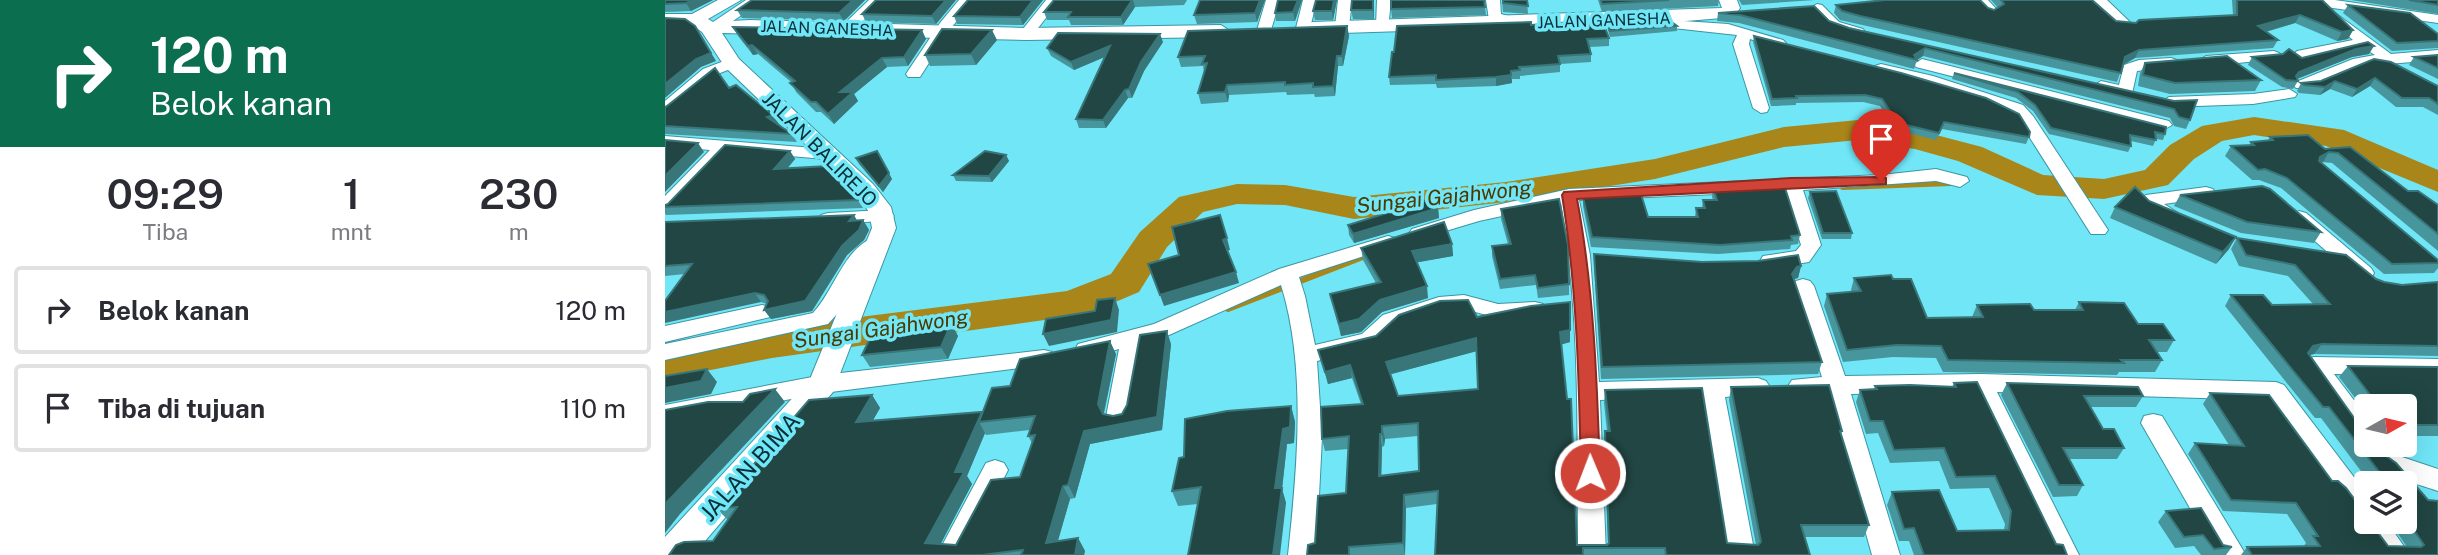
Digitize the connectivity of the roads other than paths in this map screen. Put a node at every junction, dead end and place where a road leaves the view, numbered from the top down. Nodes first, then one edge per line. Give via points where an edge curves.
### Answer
1 (732, 0) edge
2 (756, 0) edge
3 (877, 0) edge
4 (967, 0) edge
5 (1053, 0) edge
6 (1273, 0) edge
7 (1310, 0) edge
8 (1345, 0) edge
9 (1384, 0) edge
10 (1493, 0) edge
11 (1980, 0) edge
12 (2099, 0) edge
13 (2305, 0) edge
14 (2326, 1) edge
15 (1733, 8) edge
16 (1818, 8) edge
17 (1992, 12) edge
18 (1674, 17) junction
19 (665, 19) edge
20 (2438, 19) edge
21 (1517, 23) junction
22 (707, 24) junction
23 (1383, 26) junction
24 (2127, 26) edge
25 (1342, 27) junction
26 (848, 28) junction
27 (1303, 29) junction
28 (1250, 30) junction
29 (941, 33) junction
30 (1745, 33) junction
31 (1026, 34) junction
32 (1794, 42) dead end
33 (2365, 42) junction
34 (1868, 51) junction
35 (2302, 54) edge
36 (2438, 55) edge
37 (2274, 56) edge
38 (2380, 60) junction
39 (2227, 61) junction
40 (732, 63) junction
41 (913, 74) dead end
42 (2408, 74) edge
43 (2089, 83) edge
44 (2290, 91) junction
45 (2138, 94) junction
46 (1761, 108) dead end
47 (665, 109) edge
48 (2163, 125) edge
49 (665, 141) edge
50 (723, 147) junction
51 (826, 154) junction
52 (1960, 181) dead end
53 (1792, 186) junction
54 (2227, 190) edge
55 (1570, 198) junction
56 (2283, 203) edge
57 (884, 216) junction
58 (669, 218) edge
59 (814, 219) edge
60 (2190, 223) edge
61 (2098, 230) dead end
62 (881, 241) junction
63 (2307, 251) edge
64 (1580, 255) junction
65 (2346, 257) junction
66 (1607, 258) edge
67 (1751, 261) edge
68 (1289, 280) junction
69 (2378, 283) edge
70 (1803, 286) dead end
71 (1582, 303) junction
72 (762, 312) edge
73 (665, 334) edge
74 (1130, 343) junction
75 (665, 352) edge
76 (1306, 355) junction
77 (2438, 367) edge
78 (825, 380) junction
79 (1981, 383) junction
80 (1837, 386) junction
81 (1712, 388) junction
82 (1588, 391) junction
83 (665, 414) edge
84 (1118, 417) edge
85 (2354, 418) edge
86 (2153, 423) dead end
87 (2387, 457) edge
88 (995, 470) dead end
89 (2438, 481) edge
90 (2354, 498) edge
91 (2380, 534) edge
92 (671, 555) edge
93 (951, 555) edge
94 (1302, 555) edge
95 (1593, 555) edge
96 (1741, 555) edge
97 (1886, 555) edge
98 (2065, 555) edge
99 (2232, 555) edge
100 (2396, 555) edge

1 - 22 street
2 - 22 street
3 - 26 street
4 - 29 street
5 - 31 street
6 - 28 street
7 - 27 street
8 - 25 street
9 - 23 street
10 - 21 street via 1494,17
11 - 17 street
12 - 24 street
13 - 14 street
14 - 20 street
14 - 33 street via 2335,18
15 - 18 street, JALAN GANESHA
16 - 34 street
18 - 21 street, JALAN GANESHA
18 - 30 street via 1678,25 1716,26
19 - 22 street
21 - 23 street, JALAN GANESHA
22 - 26 street, JALAN GANESHA
22 - 40 street, JALAN BALIREJO
23 - 25 street, JALAN GANESHA
25 - 27 street, JALAN GANESHA
26 - 29 street, JALAN GANESHA
27 - 28 street, JALAN GANESHA
28 - 31 street, JALAN GANESHA
29 - 31 street, JALAN GANESHA
29 - 41 street
30 - 32 street
30 - 46 street via 1741,44
33 - 35 street
33 - 38 street via 2384,54
34 - 48 street
34 - 61 street via 1927,79 2008,104 2025,116
36 - 38 street
37 - 39 street
38 - 42 street
38 - 44 street via 2348,65
39 - 44 street via 2253,78
39 - 45 street via 2130,68
40 - 47 street via 709,72
40 - 51 street, JALAN BALIREJO
43 - 45 street
44 - 45 street via 2174,102
49 - 50 street
50 - 51 street
50 - 58 street
51 - 57 street, JALAN BALIREJO via 865,189
52 - 53 street via 1936,175
53 - 55 street
53 - 67 street via 1811,245 1803,257
54 - 60 street via 2146,201
55 - 64 street
55 - 68 street via 1474,216
56 - 65 street
57 - 59 street
57 - 62 street, JALAN BALIREJO
62 - 75 street via 860,255 820,319
62 - 78 street, JALAN BALIREJO
63 - 65 street
64 - 66 street
64 - 71 street
65 - 69 street
68 - 74 street
68 - 76 street
70 - 80 street
71 - 76 street via 1510,311 1464,302 1439,304 1391,320 1369,340
71 - 82 street
72 - 73 street
74 - 78 street via 1005,364
74 - 84 street
76 - 94 street via 1312,434
77 - 85 street via 2314,365
78 - 83 street
78 - 92 street, JALAN BIMA
79 - 80 street
79 - 90 street via 2276,391
79 - 98 street
80 - 81 street
80 - 97 street
81 - 82 street
81 - 96 street
82 - 95 street
86 - 99 street
87 - 89 street via 2393,464
88 - 93 street
91 - 100 street

